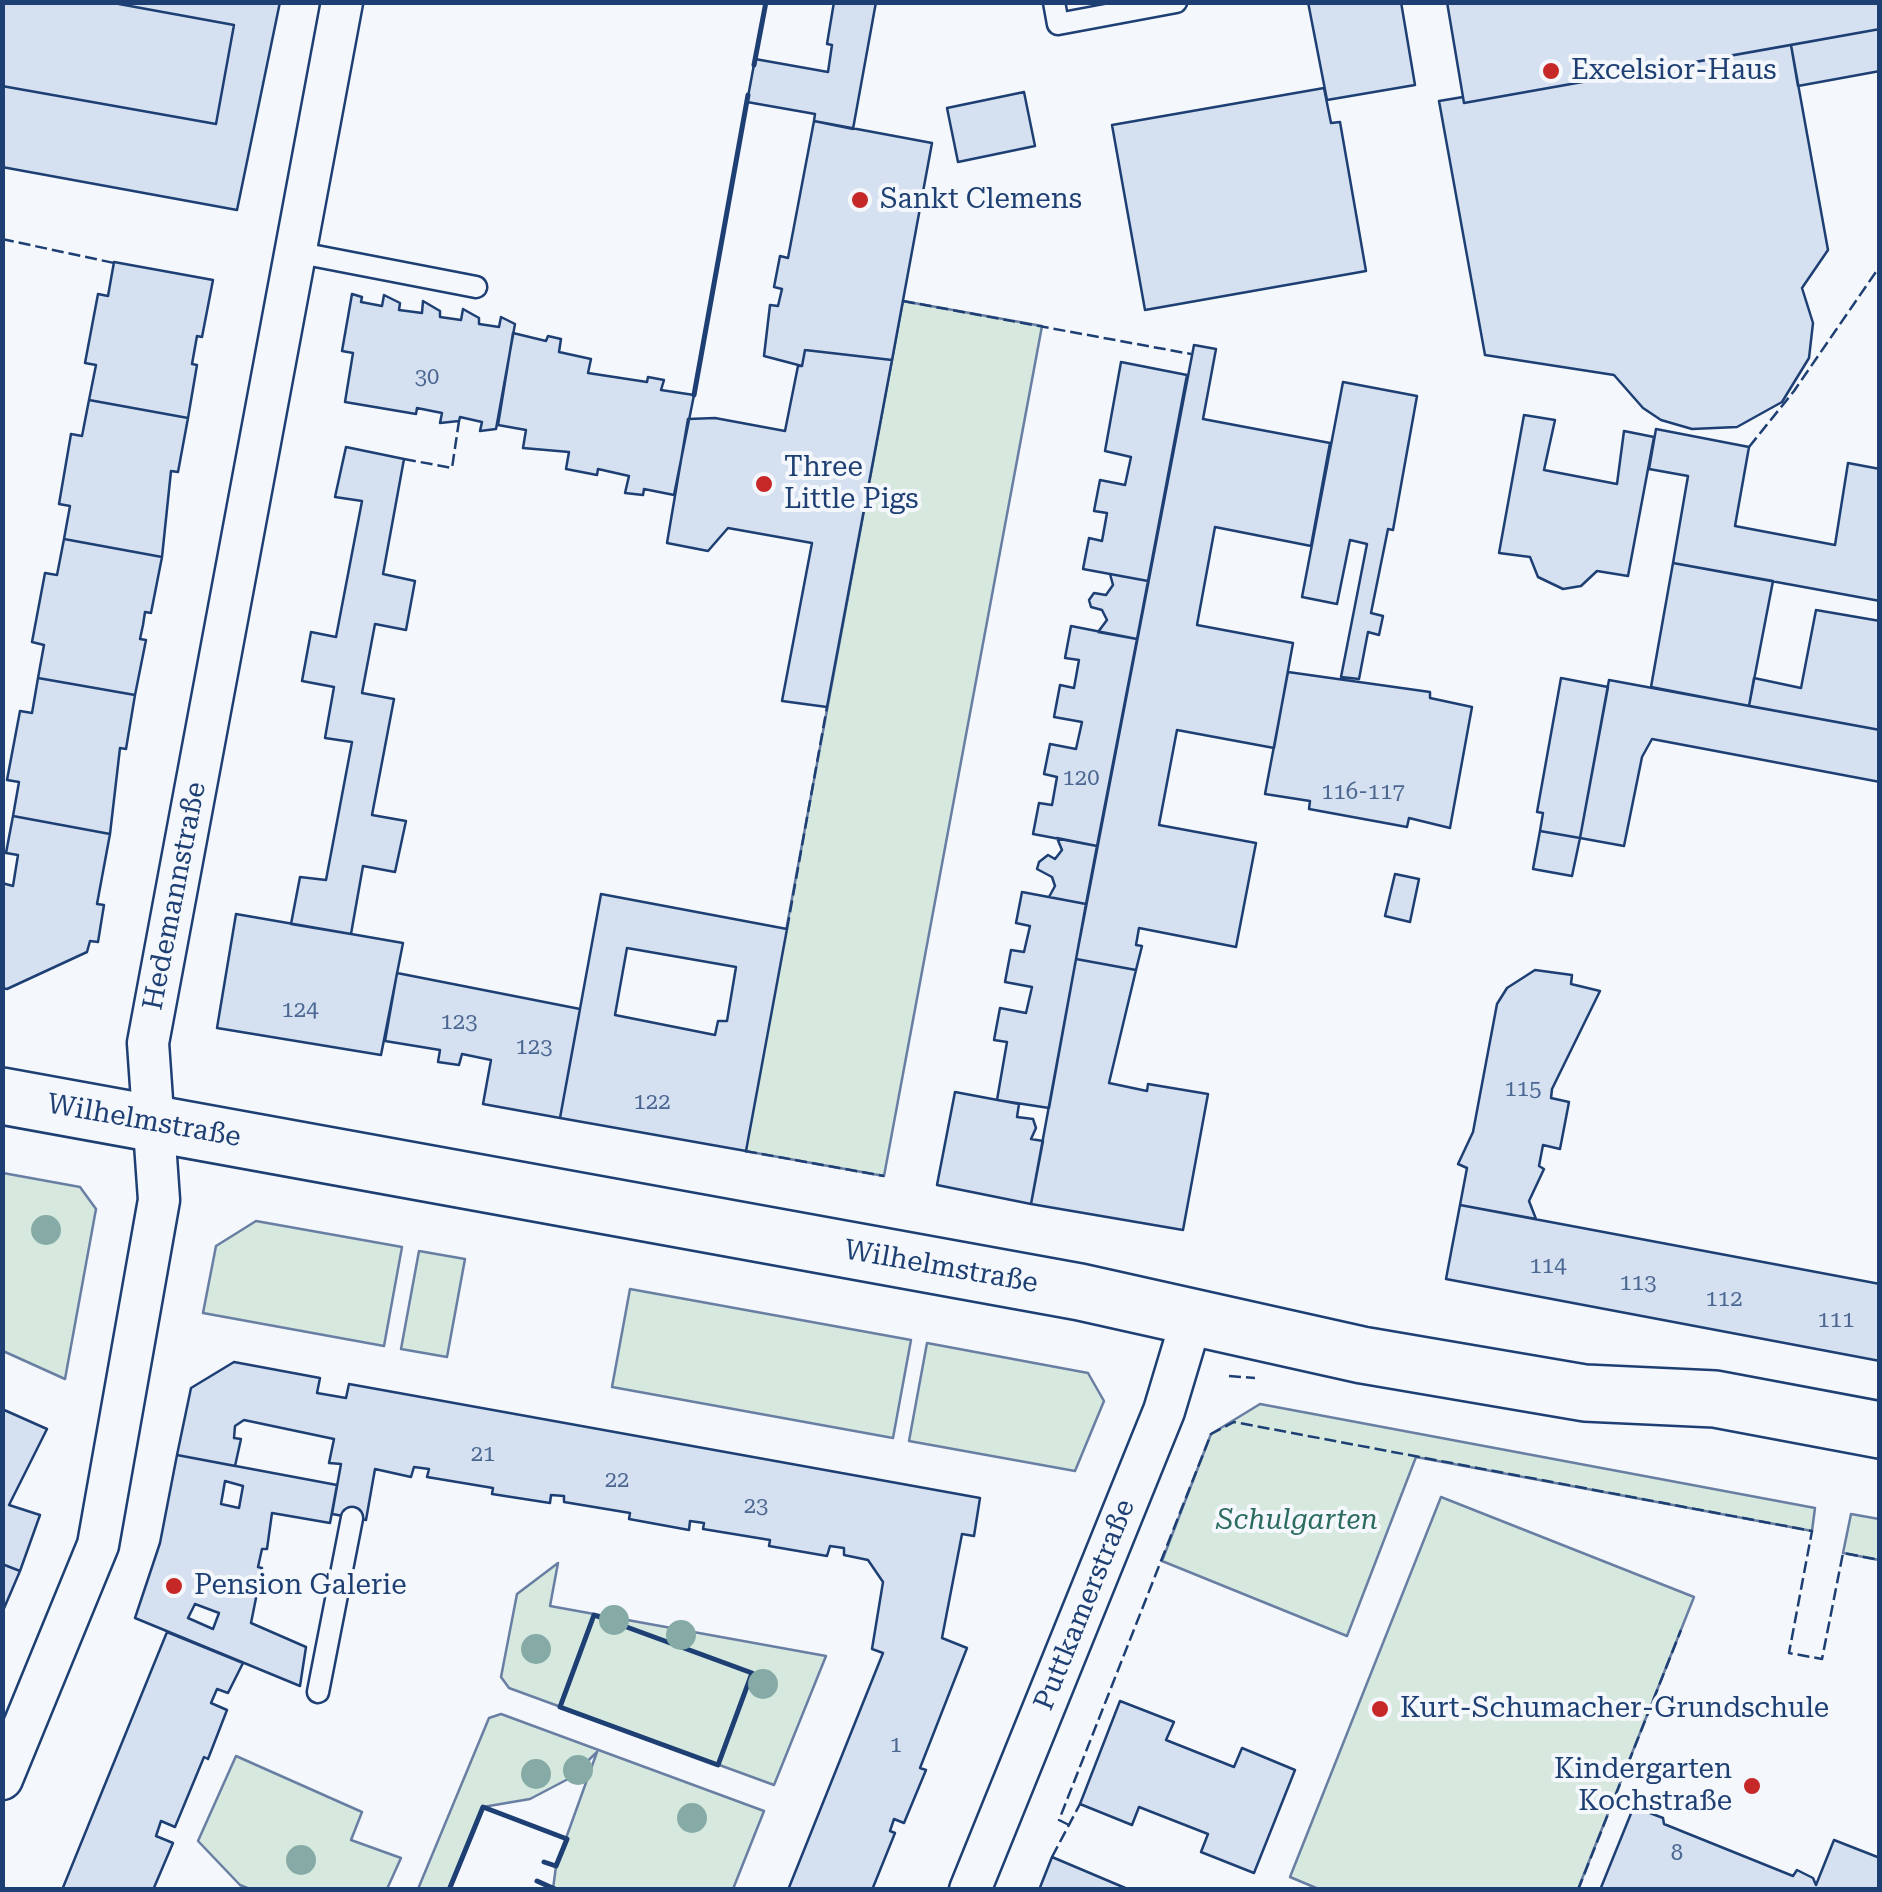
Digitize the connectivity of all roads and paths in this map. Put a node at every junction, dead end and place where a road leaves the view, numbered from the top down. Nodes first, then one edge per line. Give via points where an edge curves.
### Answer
1 (342, 2) edge
2 (1054, 2) edge
3 (1176, 2) edge
4 (295, 252) junction
5 (476, 287) dead end
6 (2, 1096) edge
7 (152, 1124) junction
8 (1192, 1318) junction
9 (1880, 1430) edge
10 (352, 1518) dead end
11 (318, 1692) dead end
12 (2, 1779) edge
13 (970, 1890) edge

1 - 4 street, Hedemannstraße
2 - 3 lane via 1058,24
4 - 5 lane
4 - 7 street, Hedemannstraße via 148,1043
6 - 7 main road, Wilhelmstraße
7 - 8 main road, Wilhelmstraße via 1080,1292
7 - 12 street, Hedemannstraße via 158,1200 98,1545
8 - 9 main road, Wilhelmstraße via 1566,1390 1685,1395
8 - 13 street, Puttkamerstraße via 1158,1424
10 - 11 lane

